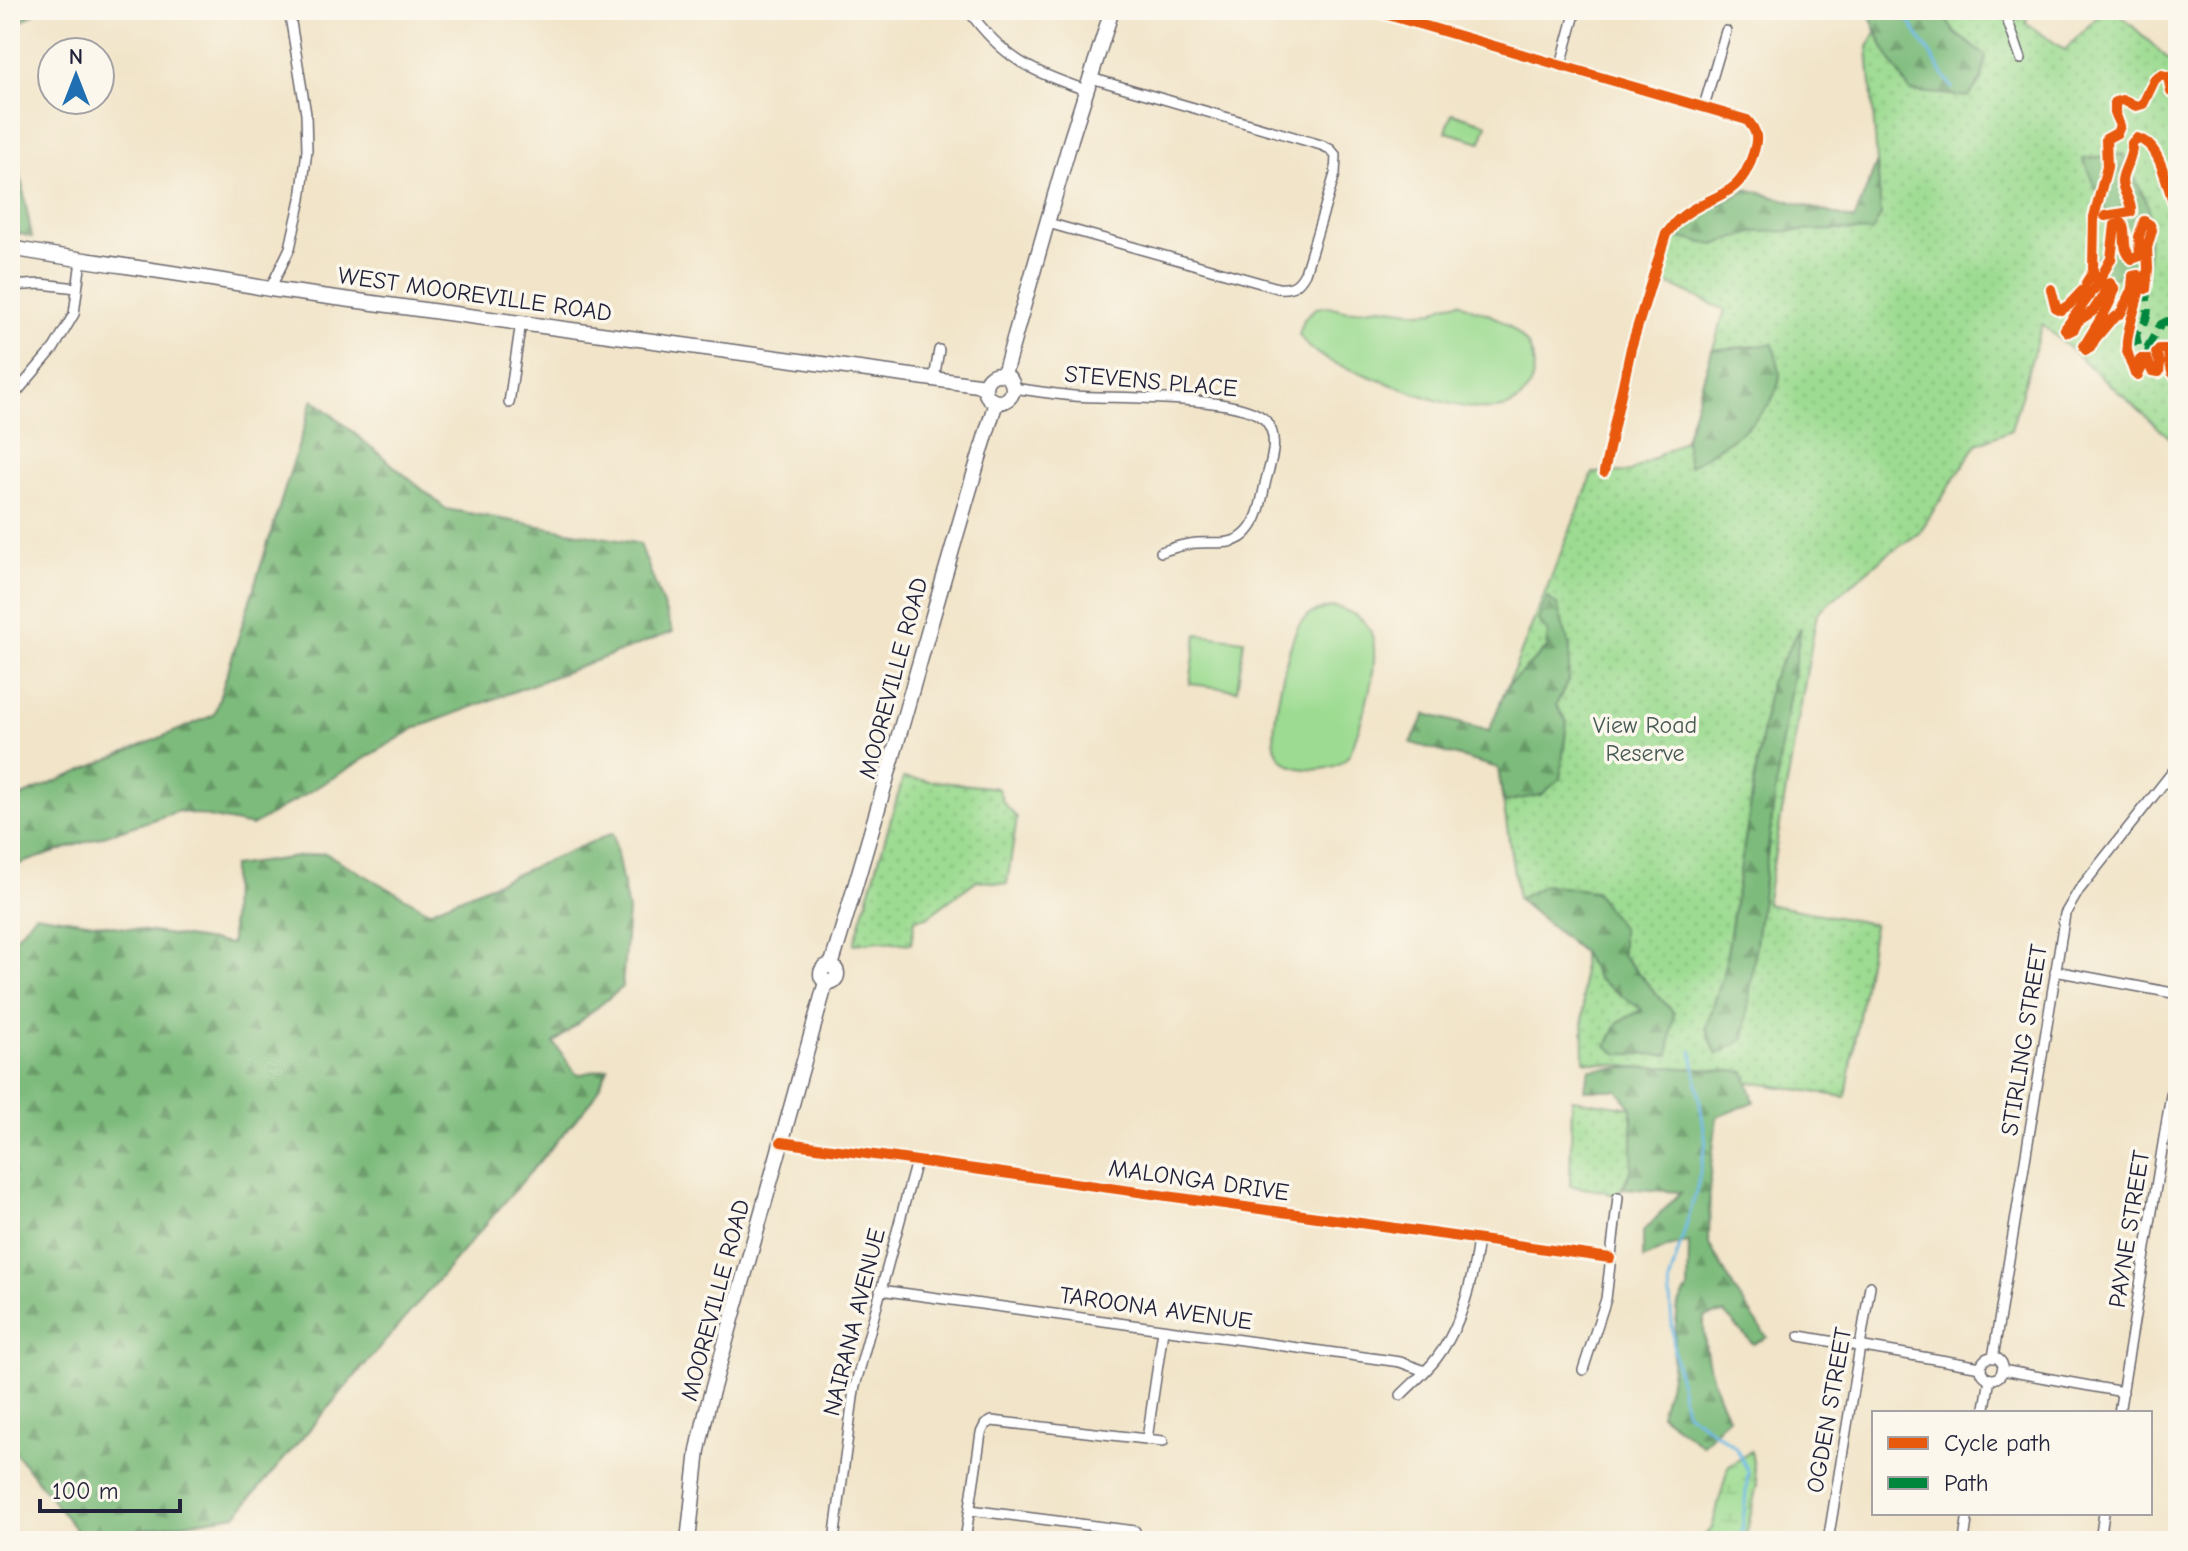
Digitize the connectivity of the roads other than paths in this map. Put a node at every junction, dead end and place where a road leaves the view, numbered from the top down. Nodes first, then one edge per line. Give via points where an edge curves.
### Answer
1 (289, 10) edge
2 (968, 10) edge
3 (1112, 10) edge
4 (1371, 10) edge
5 (1576, 10) edge
6 (2004, 10) edge
7 (1726, 31) dead end
8 (2021, 59) dead end
9 (1561, 65) junction
10 (1088, 84) junction
11 (1704, 106) junction
12 (1048, 223) junction
13 (10, 248) edge
14 (81, 260) junction
15 (10, 286) edge
16 (77, 288) junction
17 (270, 289) junction
18 (521, 322) junction
19 (939, 350) dead end
20 (1004, 374) junction
21 (934, 379) junction
22 (985, 386) junction
23 (1014, 388) junction
24 (10, 400) edge
25 (996, 402) junction
26 (509, 403) dead end
27 (1604, 472) dead end
28 (1161, 552) dead end
29 (2178, 765) edge
30 (2055, 971) junction
31 (2178, 994) edge
32 (2178, 1052) edge
33 (781, 1142) junction
34 (916, 1161) junction
35 (1618, 1197) dead end
36 (1478, 1239) junction
37 (1610, 1258) junction
38 (1870, 1286) dead end
39 (880, 1290) junction
40 (1163, 1330) junction
41 (1800, 1336) dead end
42 (1861, 1345) junction
43 (1993, 1358) junction
44 (1981, 1367) junction
45 (1583, 1370) dead end
46 (2002, 1370) junction
47 (1425, 1371) junction
48 (1990, 1379) junction
49 (2123, 1392) junction
50 (1401, 1395) dead end
51 (1984, 1411) edge
52 (2119, 1411) edge
53 (1147, 1439) junction
54 (1163, 1441) dead end
55 (970, 1510) junction
56 (1968, 1515) edge
57 (2104, 1515) edge
58 (1135, 1531) dead end
59 (688, 1541) edge
60 (834, 1541) edge
61 (965, 1541) edge
62 (1828, 1541) edge
63 (1964, 1541) edge
64 (2100, 1541) edge

1 - 17 street via 307,150 290,248
2 - 10 street via 1014,59 1049,77
3 - 10 main road
4 - 9 street
5 - 9 street
6 - 8 street
7 - 11 street
9 - 11 street
10 - 12 main road
10 - 12 street via 1321,145 1336,156 1335,174 1305,273 1291,289
11 - 27 street via 1747,120 1758,139 1742,181 1678,220 1666,234 1631,348
12 - 20 main road
13 - 14 main road, WEST MOOREVILLE ROAD
14 - 16 street
14 - 17 main road, WEST MOOREVILLE ROAD
15 - 16 street
16 - 24 street via 74,314 54,348
17 - 18 main road, WEST MOOREVILLE ROAD
18 - 21 main road, WEST MOOREVILLE ROAD
18 - 26 street
19 - 21 street
20 - 22 main road via 994,375
20 - 23 main road
21 - 22 main road, WEST MOOREVILLE ROAD
22 - 25 main road
23 - 25 main road via 1008,399
23 - 28 street, STEVENS PLACE via 1236,407 1267,422 1274,440 1272,456 1257,517 1248,531 1234,541 1191,543
25 - 33 main road, MOOREVILLE ROAD via 831,966 837,977 826,982
29 - 30 street, STIRLING STREET via 2079,890 2065,914
30 - 31 street
30 - 43 street, STIRLING STREET
32 - 49 street, PAYNE STREET
33 - 34 street, MALONGA DRIVE
33 - 59 main road, MOOREVILLE ROAD via 708,1405
34 - 36 street, MALONGA DRIVE
34 - 39 street, NAIRANA AVENUE
35 - 37 street
36 - 37 street, MALONGA DRIVE
36 - 47 street via 1463,1306
37 - 45 street via 1606,1299
38 - 42 street, OGDEN STREET
39 - 40 street, TAROONA AVENUE
39 - 60 street, NAIRANA AVENUE via 854,1390
40 - 47 street, TAROONA AVENUE via 1400,1362
40 - 53 street
41 - 42 street
42 - 44 street
42 - 62 street, OGDEN STREET
43 - 44 street
43 - 46 street
44 - 48 street
46 - 48 street
46 - 49 street
47 - 50 street
48 - 51 street
49 - 52 street, PAYNE STREET
53 - 54 street
53 - 55 street via 992,1421 981,1433
55 - 58 street
55 - 61 street
56 - 63 street
57 - 64 street

